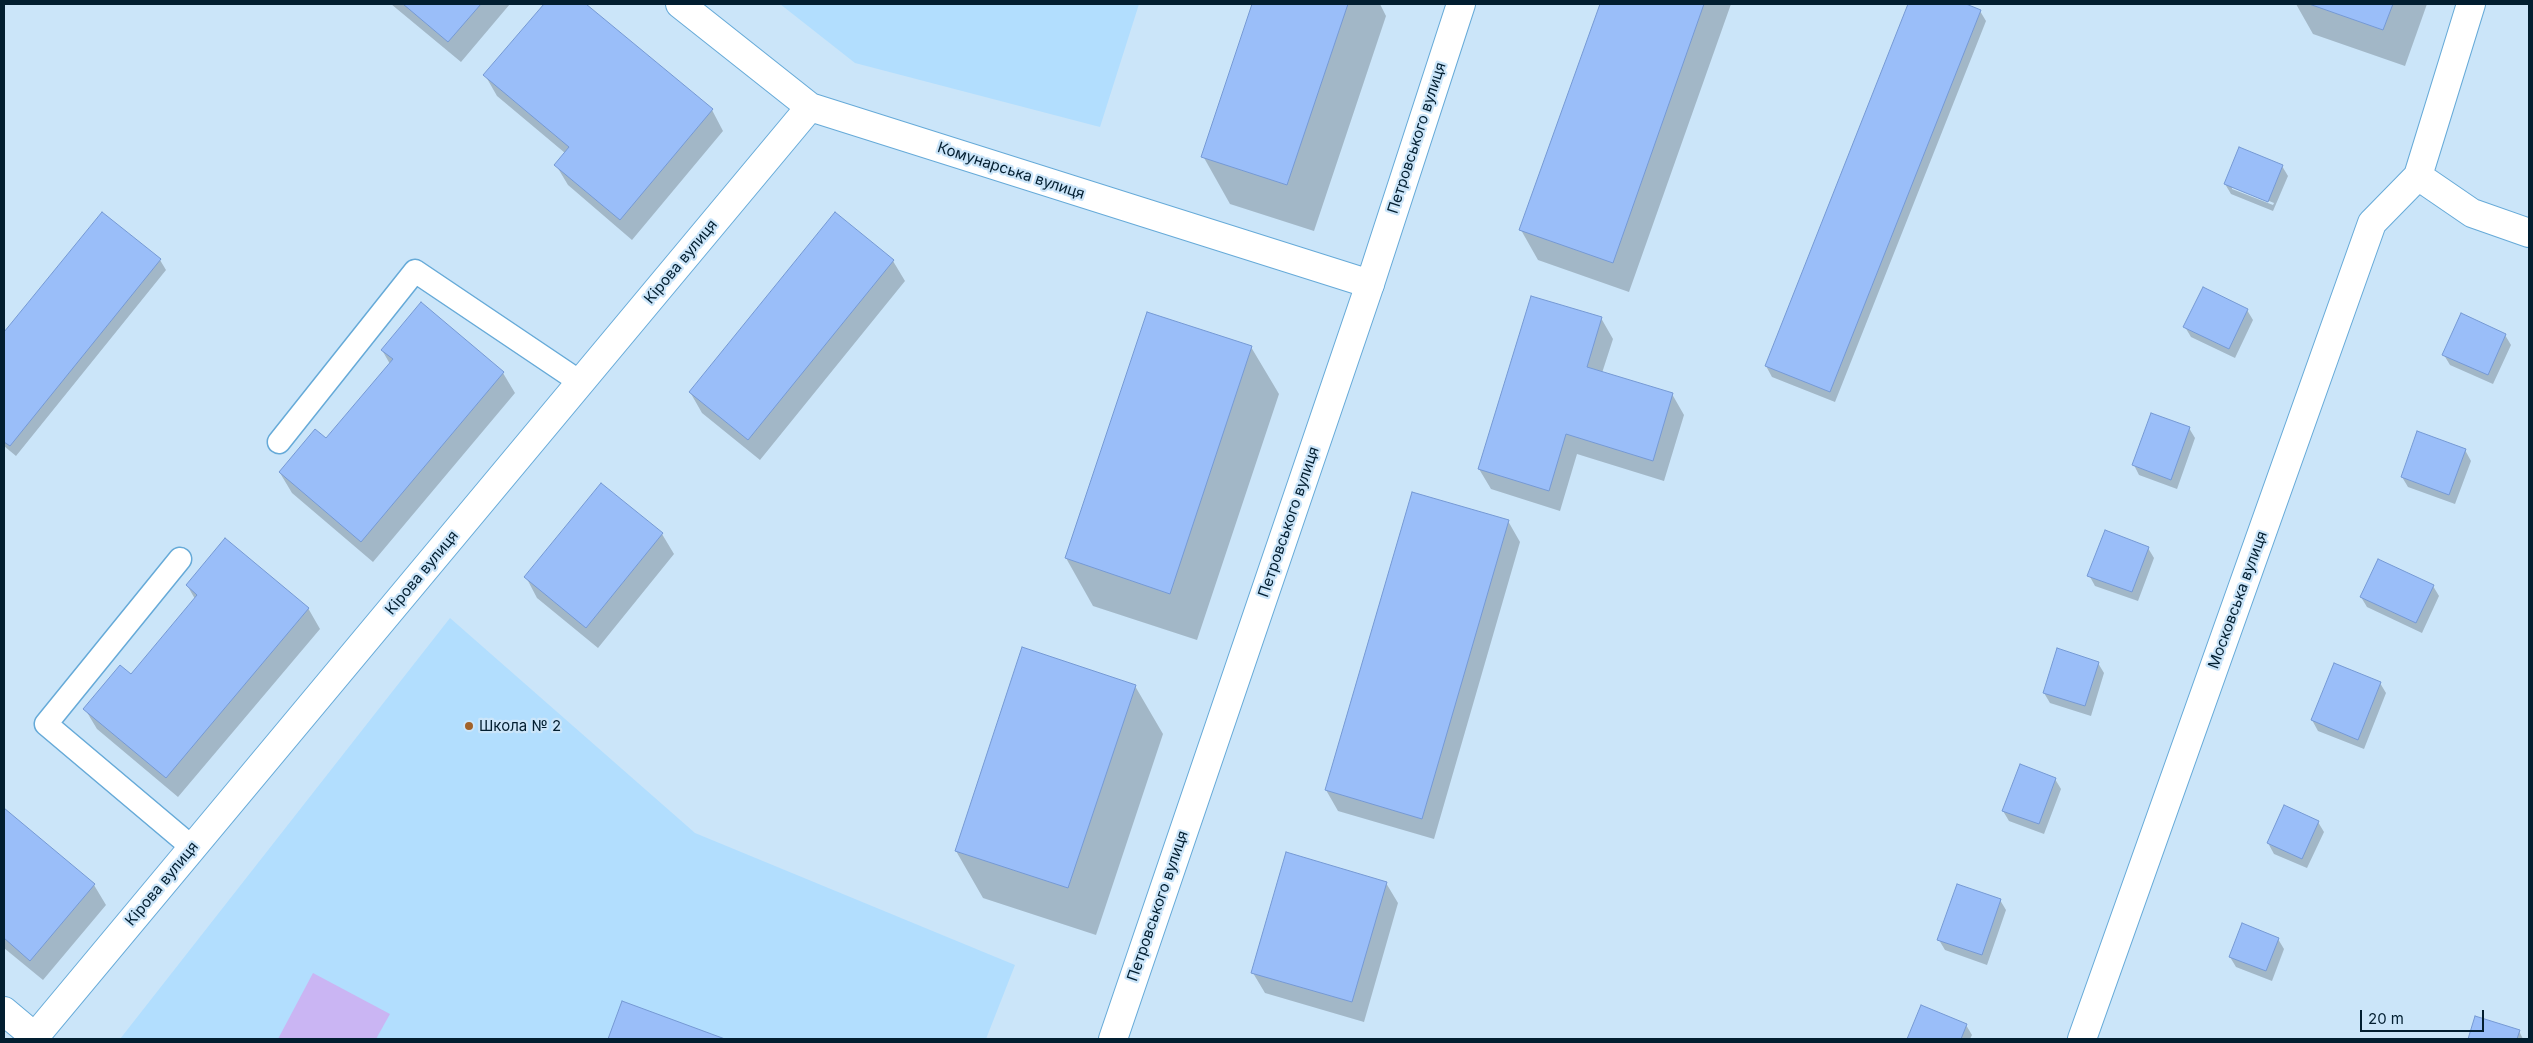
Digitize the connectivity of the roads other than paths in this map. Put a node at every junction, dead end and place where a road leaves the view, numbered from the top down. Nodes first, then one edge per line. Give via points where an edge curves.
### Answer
1 (680, 4) edge
2 (1461, 4) edge
3 (2471, 4) edge
4 (810, 107) junction
5 (2418, 176) junction
6 (2529, 233) edge
7 (1370, 284) junction
8 (580, 382) junction
9 (279, 442) dead end
10 (180, 560) dead end
11 (193, 848) junction
12 (4, 1011) edge
13 (34, 1038) edge
14 (1113, 1039) edge
15 (2082, 1039) edge

1 - 4 street, Комунарська вулиця
2 - 7 street, Петровського вулиця
3 - 5 street
4 - 7 street, Комунарська вулиця
4 - 8 street, Кірова вулиця
5 - 6 street via 2472,213
5 - 15 street, Московська вулиця via 2372,224
7 - 14 street, Петровського вулиця
8 - 9 lane via 415,271
8 - 11 street, Кірова вулиця
10 - 11 lane via 46,724
11 - 13 street, Кірова вулиця
12 - 13 street

